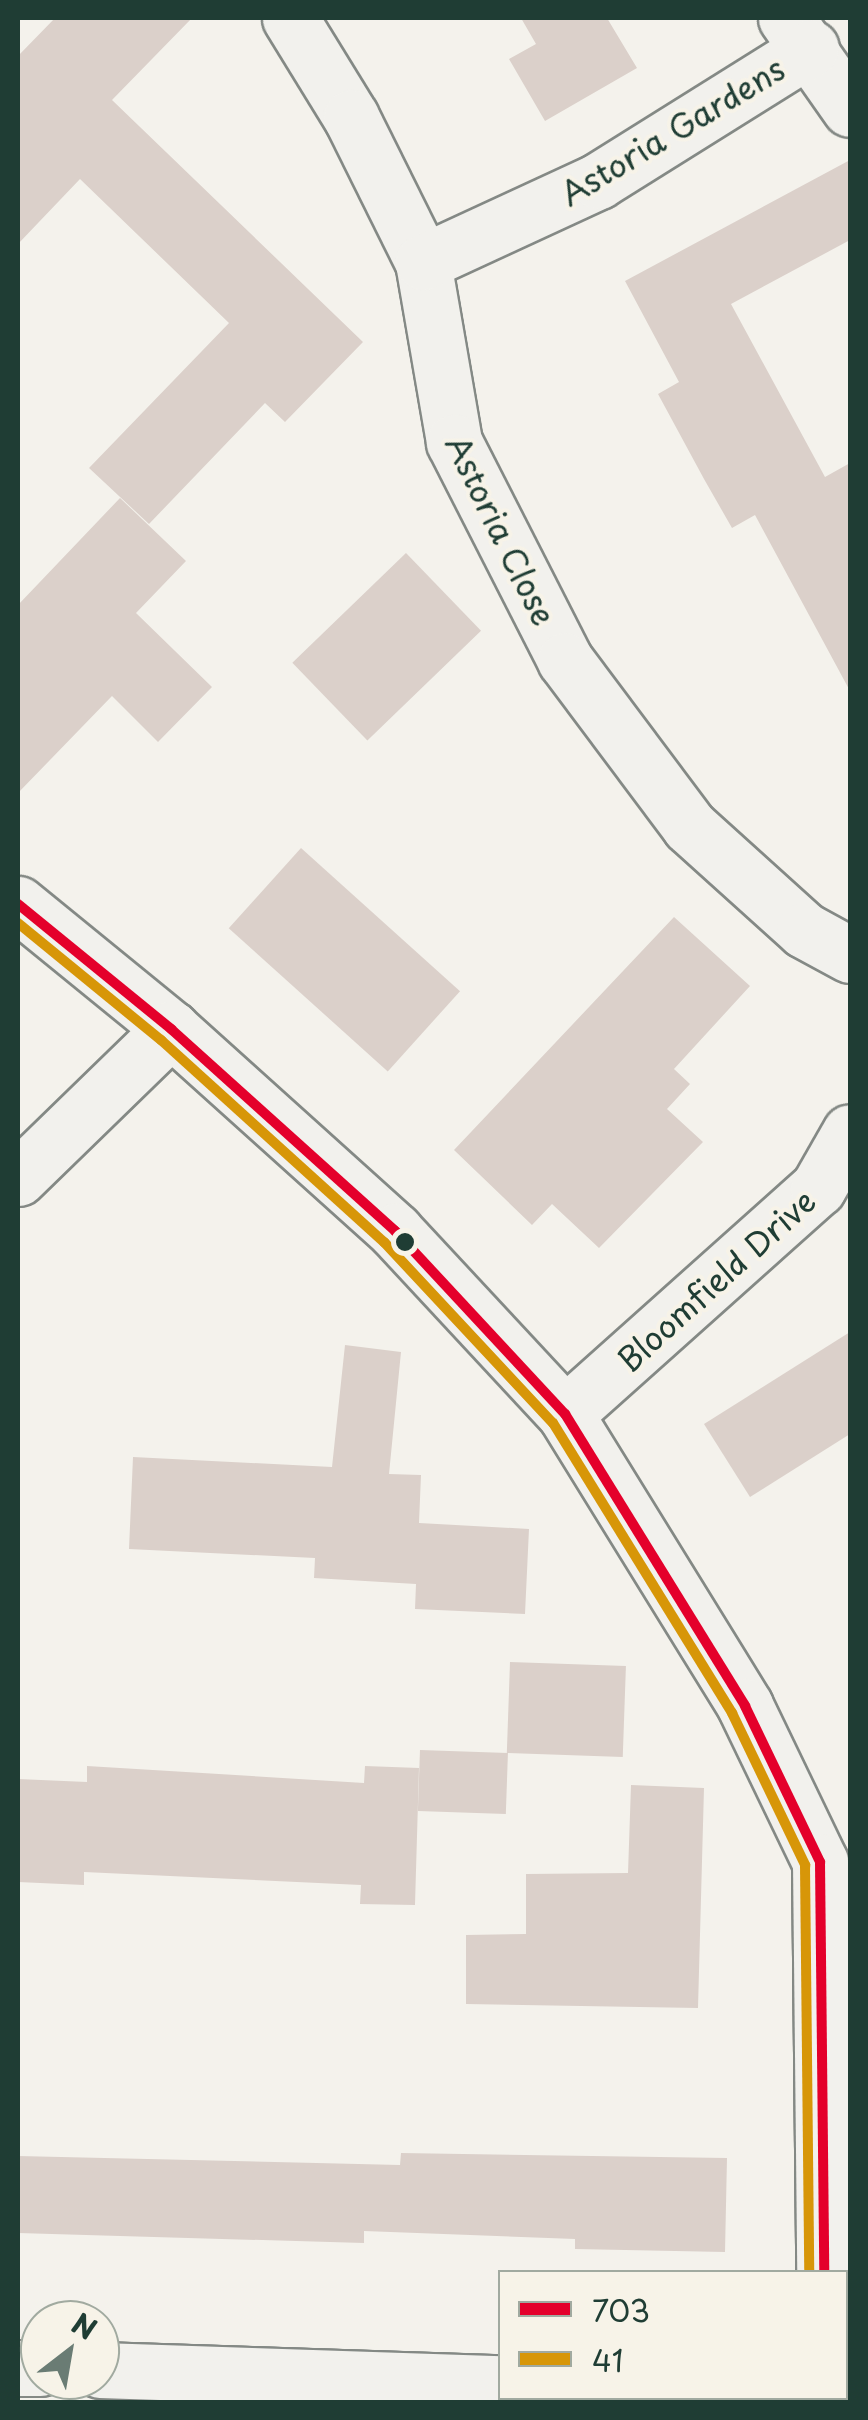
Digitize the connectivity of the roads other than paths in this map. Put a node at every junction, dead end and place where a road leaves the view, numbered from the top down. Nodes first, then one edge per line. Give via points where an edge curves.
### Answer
1 (290, 18) edge
2 (798, 33) edge
3 (850, 109) edge
4 (423, 262) junction
5 (18, 904) edge
6 (850, 955) edge
7 (171, 1028) junction
8 (850, 1132) edge
9 (18, 1178) edge
10 (565, 1414) junction
11 (836, 1861) edge
12 (824, 2270) edge
13 (120, 2371) edge
14 (498, 2383) edge

1 - 4 street, Astoria Close via 351,116
2 - 3 street, Astoria Gardens
2 - 4 street, Astoria Gardens via 598,181
4 - 6 street, Astoria Close via 454,442 566,660 689,826 804,930
5 - 7 street
7 - 9 street
7 - 10 street via 395,1231
8 - 10 street, Bloomfield Drive via 818,1188
10 - 11 street
11 - 12 street
13 - 14 street

